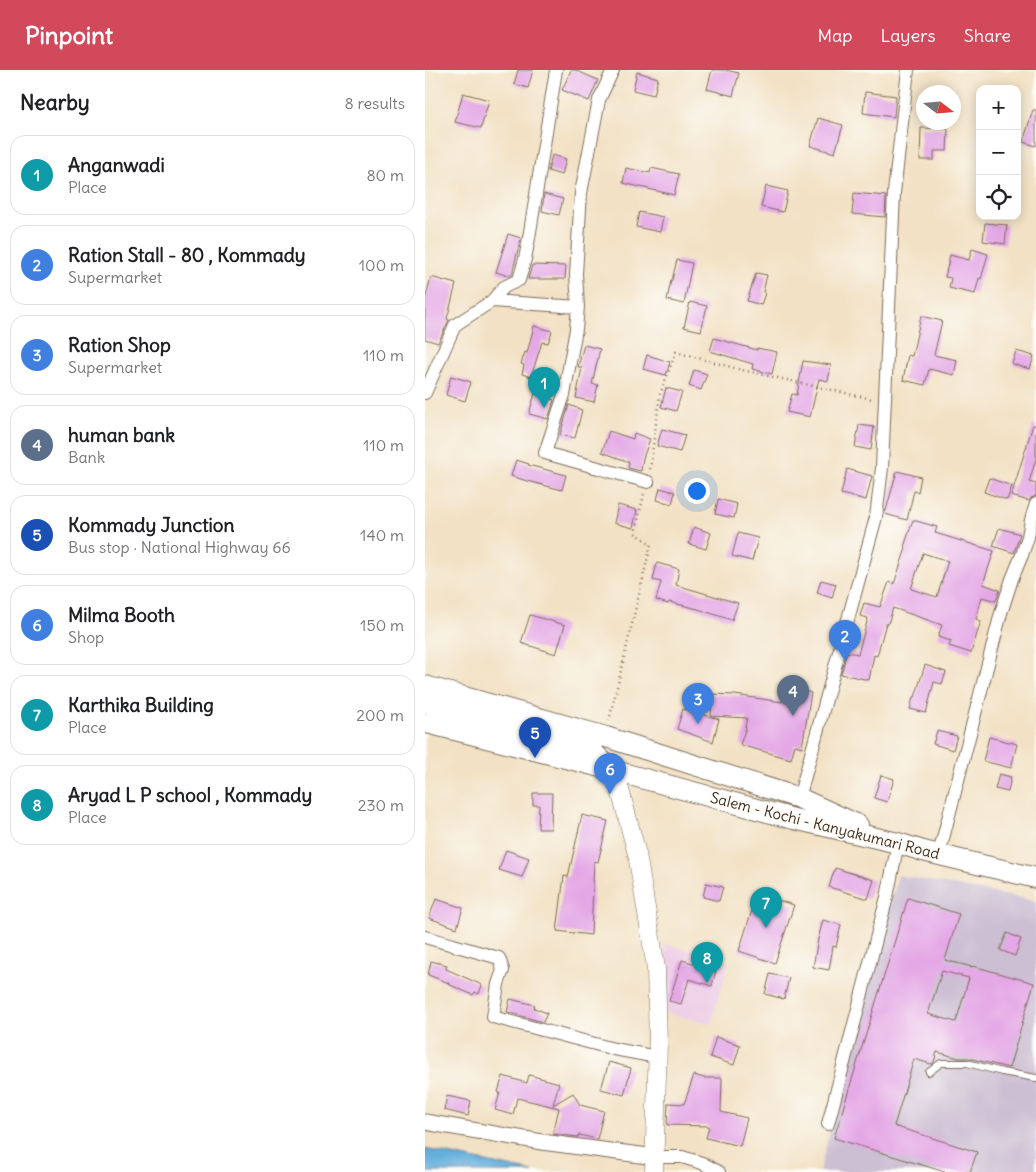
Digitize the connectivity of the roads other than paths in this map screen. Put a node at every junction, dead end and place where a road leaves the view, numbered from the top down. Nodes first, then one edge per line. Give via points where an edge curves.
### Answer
1 (556, 70) edge
2 (613, 70) edge
3 (908, 70) edge
4 (492, 300) junction
5 (578, 307) junction
6 (425, 393) edge
7 (648, 482) road end
8 (1036, 504) edge
9 (425, 686) edge
10 (425, 704) edge
11 (425, 723) edge
12 (614, 739) junction
13 (615, 771) junction
14 (799, 798) junction
15 (898, 843) junction
16 (939, 854) junction
17 (1036, 878) edge
18 (425, 937) edge
19 (657, 1057) junction
20 (929, 1072) dead end
21 (1036, 1078) edge
22 (425, 1122) edge
23 (828, 1124) dead end
24 (654, 1166) edge
25 (719, 1172) edge

1 - 4 street via 523,266 519,280 504,287
2 - 5 street via 599,100 581,193 576,274
3 - 14 street via 894,193 883,468 876,517
4 - 5 street
4 - 6 street via 455,324
5 - 7 street via 564,395 545,453
8 - 16 street via 1023,555 1001,613
9 - 12 highway
10 - 13 highway via 592,751
11 - 13 main road
12 - 13 highway
12 - 14 highway
13 - 15 highway, Salem - Kochi - Kanyakumari Road
13 - 19 main road via 637,854 656,968
14 - 15 highway
15 - 16 highway, Salem - Kochi - Kanyakumari Road
15 - 23 street
16 - 17 highway, Salem - Kochi - Kanyakumari Road
18 - 19 street via 499,958 503,970 493,1017
19 - 24 main road
20 - 21 lane via 941,1063 967,1063
22 - 24 street
24 - 25 street via 682,1157

